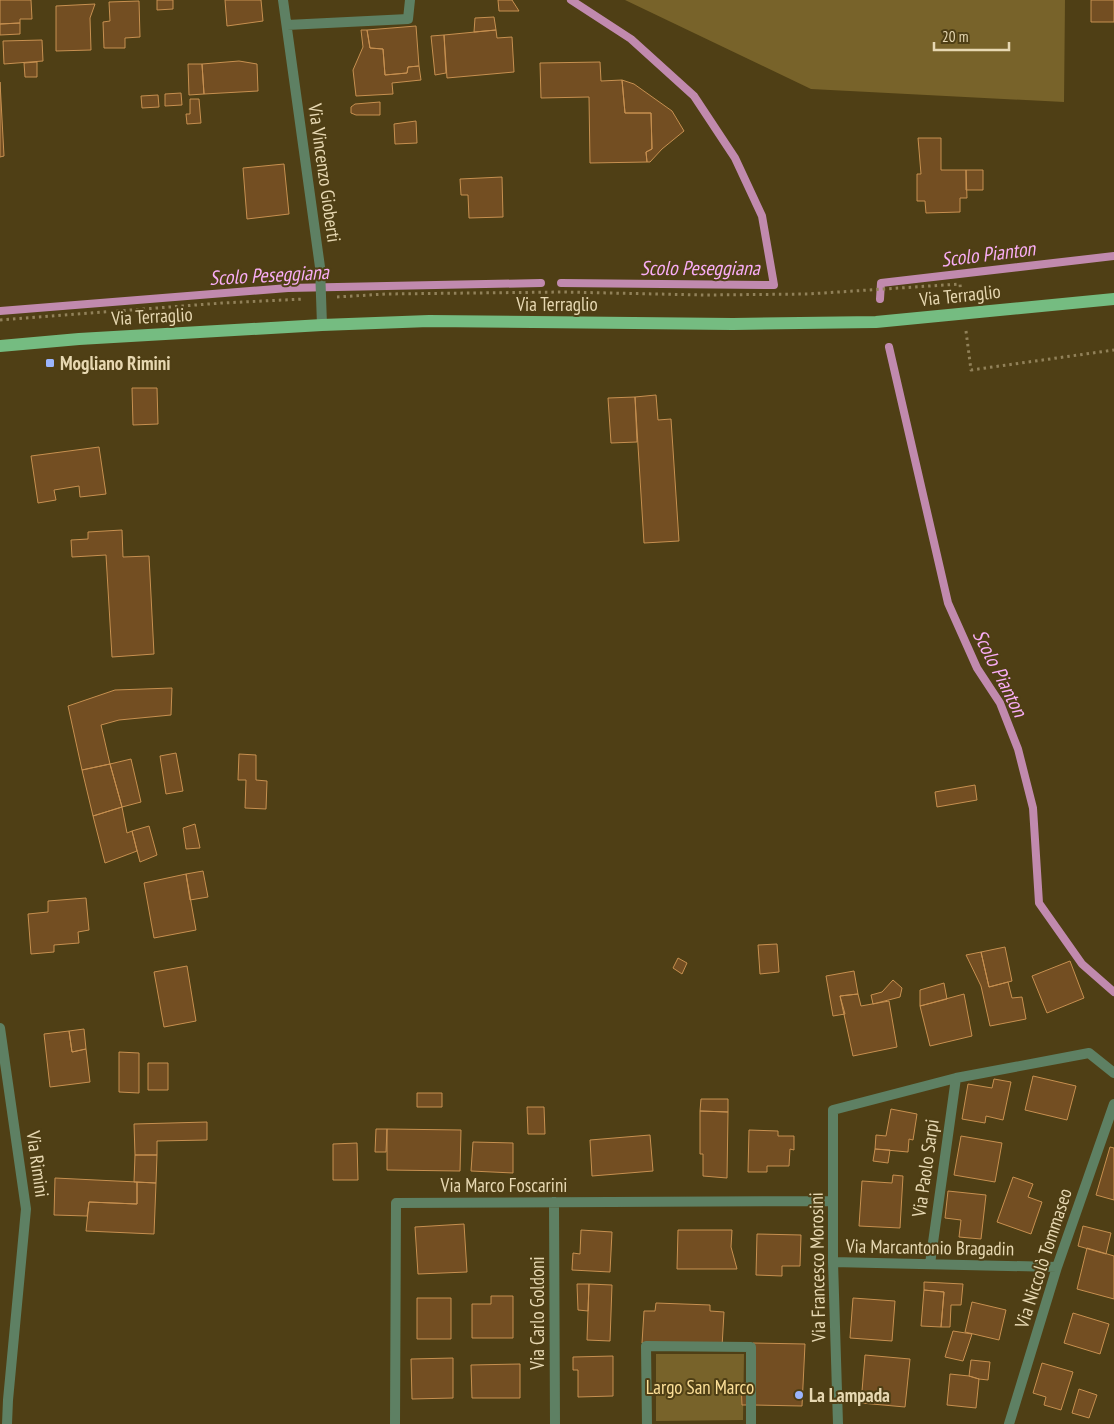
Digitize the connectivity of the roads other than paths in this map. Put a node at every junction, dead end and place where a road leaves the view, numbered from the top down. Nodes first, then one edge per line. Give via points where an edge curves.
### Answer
1 (283, 0) edge
2 (410, 0) edge
3 (287, 25) junction
4 (1114, 299) edge
5 (322, 325) junction
6 (0, 346) edge
7 (0, 1028) edge
8 (1114, 1073) edge
9 (956, 1078) junction
10 (1114, 1104) edge
11 (832, 1201) junction
12 (554, 1202) junction
13 (833, 1262) junction
14 (930, 1264) junction
15 (1057, 1267) junction
16 (8, 1424) edge
17 (395, 1424) edge
18 (555, 1424) edge
19 (647, 1424) edge
20 (751, 1424) edge
21 (838, 1424) edge
22 (1009, 1424) edge

1 - 3 street, Via Vincenzo Gioberti
2 - 3 street via 408,19
3 - 5 street, Via Vincenzo Gioberti via 320,267
4 - 5 main road, Via Terraglio via 876,322 429,321
5 - 6 main road, Via Terraglio
7 - 16 street, Via Rimini via 26,1209
8 - 9 street via 1089,1053
9 - 11 street, Via Francesco Morosini via 833,1110
9 - 14 street, Via Paolo Sarpi
10 - 15 street, Via Niccolò Tommaseo
11 - 12 street, Via Marco Foscarini
11 - 13 street, Via Francesco Morosini
12 - 17 street, Via Marco Foscarini via 396,1203
12 - 18 street, Via Carlo Goldoni
13 - 14 street, Via Marcantonio Bragadin
13 - 21 street, Via Francesco Morosini
14 - 15 street, Via Marcantonio Bragadin
15 - 22 street, Via Niccolò Tommaseo
19 - 20 street via 646,1346 751,1347

